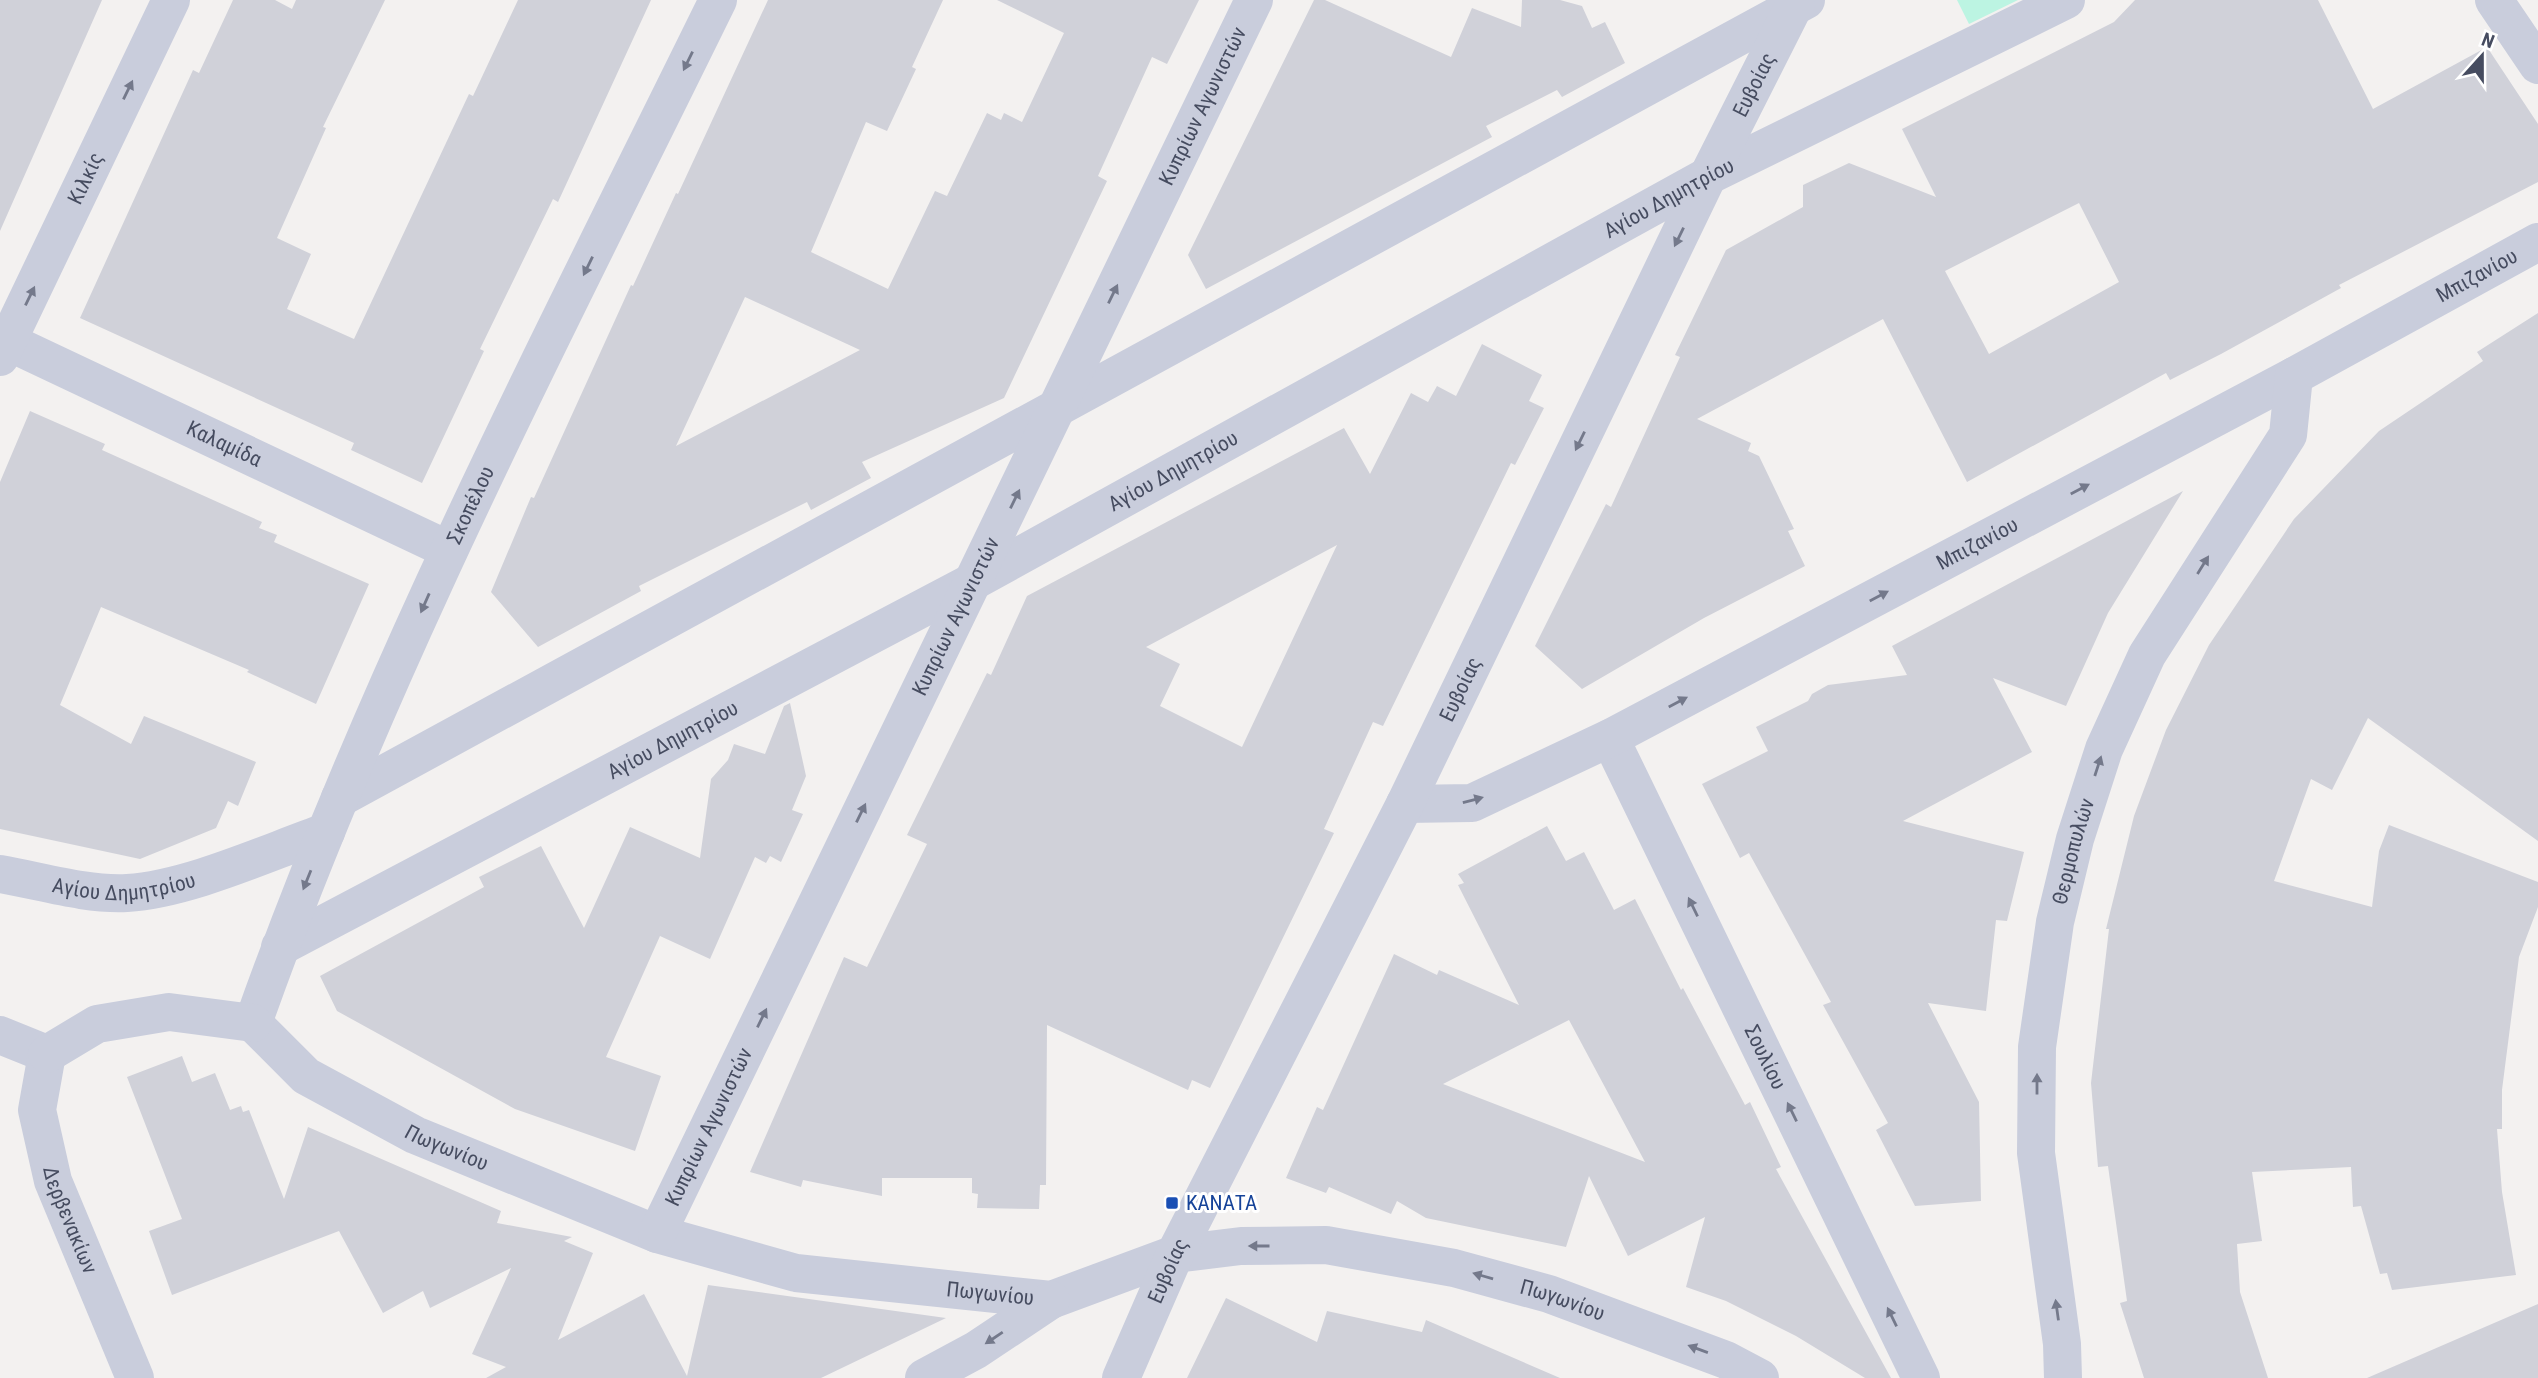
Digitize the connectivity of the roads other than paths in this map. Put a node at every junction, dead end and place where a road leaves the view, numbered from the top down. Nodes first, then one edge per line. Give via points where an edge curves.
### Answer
1 (171, 0) edge
2 (718, 0) edge
3 (1254, 0) edge
4 (2066, 0) edge
5 (2494, 0) edge
6 (1799, 2) edge
7 (2538, 65) edge
8 (1708, 176) junction
9 (2538, 242) edge
10 (3, 345) edge
11 (2294, 376) junction
12 (1061, 403) junction
13 (449, 550) junction
14 (974, 581) junction
15 (1610, 737) junction
16 (1405, 804) junction
17 (333, 815) junction
18 (0, 874) edge
19 (280, 947) junction
20 (253, 1023) junction
21 (0, 1035) edge
22 (47, 1054) junction
23 (657, 1234) junction
24 (1175, 1254) junction
25 (1051, 1300) junction
26 (135, 1378) edge
27 (924, 1378) edge
28 (1121, 1378) edge
29 (1760, 1378) edge
30 (1921, 1378) edge
31 (2063, 1378) edge

10 -> 1 street, Κιλκίς
2 -> 13 street, Σκοπέλου
12 -> 3 street, Κυπρίων Αγωνιστών
4 - 8 street, Αγίου Δημητρίου
5 - 7 street
6 - 8 street, Ευβοίας
6 - 12 street, Αγίου Δημητρίου
8 - 14 street, Αγίου Δημητρίου
8 -> 16 street, Ευβοίας
9 - 11 street, Μπιζανίου
10 - 13 street, Καλαμίδα
15 -> 11 street, Μπιζανίου
31 -> 11 street, Θερμοπυλών via 2036,1153 2037,1047 2055,922 2104,749 2147,655 2288,435
14 -> 12 street, Κυπρίων Αγωνιστών
12 - 17 street, Αγίου Δημητρίου
13 -> 17 street, Σκοπέλου
14 - 19 street, Αγίου Δημητρίου
23 -> 14 street, Κυπρίων Αγωνιστών
16 -> 15 street, Μπιζανίου via 1472,803
30 -> 15 street, Σουλίου
16 - 24 street, Ευβοίας
17 - 18 street, Αγίου Δημητρίου via 166,888 100,892
17 -> 19 street, Σκοπέλου
19 - 20 street, Σκοπέλου
20 - 22 street via 169,1012 97,1024
20 - 23 street, Πωγωνίου via 306,1076 415,1135
21 - 22 street
22 - 26 street, Δερβενακίων via 37,1110 53,1181
23 - 25 street, Πωγωνίου via 796,1273
24 - 25 street, Πωγωνίου
24 - 28 street, Ευβοίας
29 -> 24 street, Πωγωνίου via 1726,1360 1549,1294 1454,1268 1326,1245 1241,1246
25 -> 27 street

